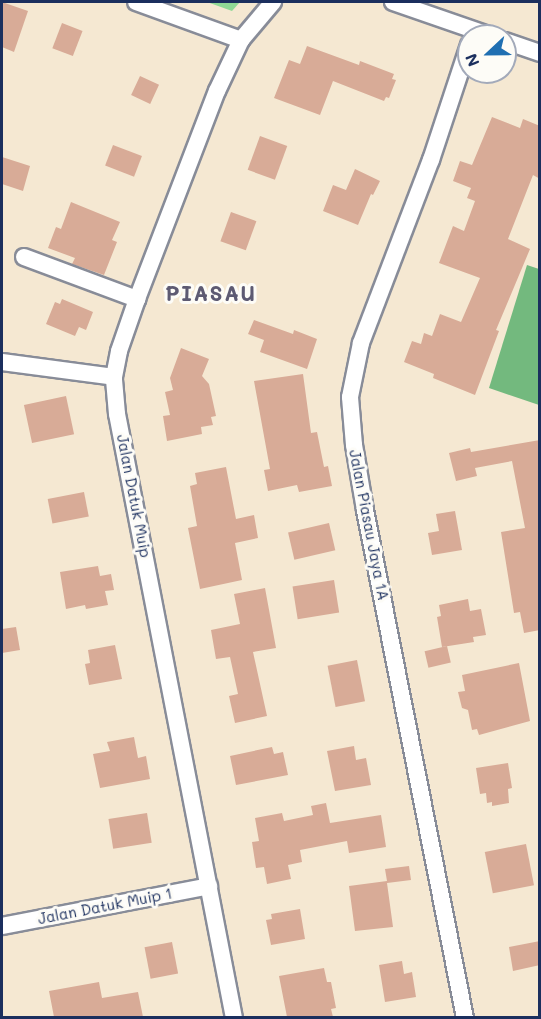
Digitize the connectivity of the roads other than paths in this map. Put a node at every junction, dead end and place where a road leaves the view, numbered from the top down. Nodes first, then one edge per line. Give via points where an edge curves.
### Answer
1 (136, 2) edge
2 (273, 2) edge
3 (393, 2) edge
4 (457, 30) edge
5 (241, 40) junction
6 (517, 45) edge
7 (540, 53) edge
8 (457, 82) edge
9 (24, 257) dead end
10 (137, 299) junction
11 (2, 362) edge
12 (114, 377) junction
13 (209, 886) junction
14 (2, 926) edge
15 (234, 1017) edge
16 (465, 1017) edge

1 - 5 street
2 - 5 street, Jalan Datuk Muip
3 - 4 street
5 - 10 street, Jalan Datuk Muip via 217,91
6 - 7 street
8 - 16 street, Jalan Piasau Jaya 1A via 361,343 350,397 365,510
9 - 10 street
10 - 12 street, Jalan Datuk Muip
11 - 12 street
12 - 13 street, Jalan Datuk Muip via 117,414
13 - 14 street, Jalan Datuk Muip 1
13 - 15 street, Jalan Datuk Muip

